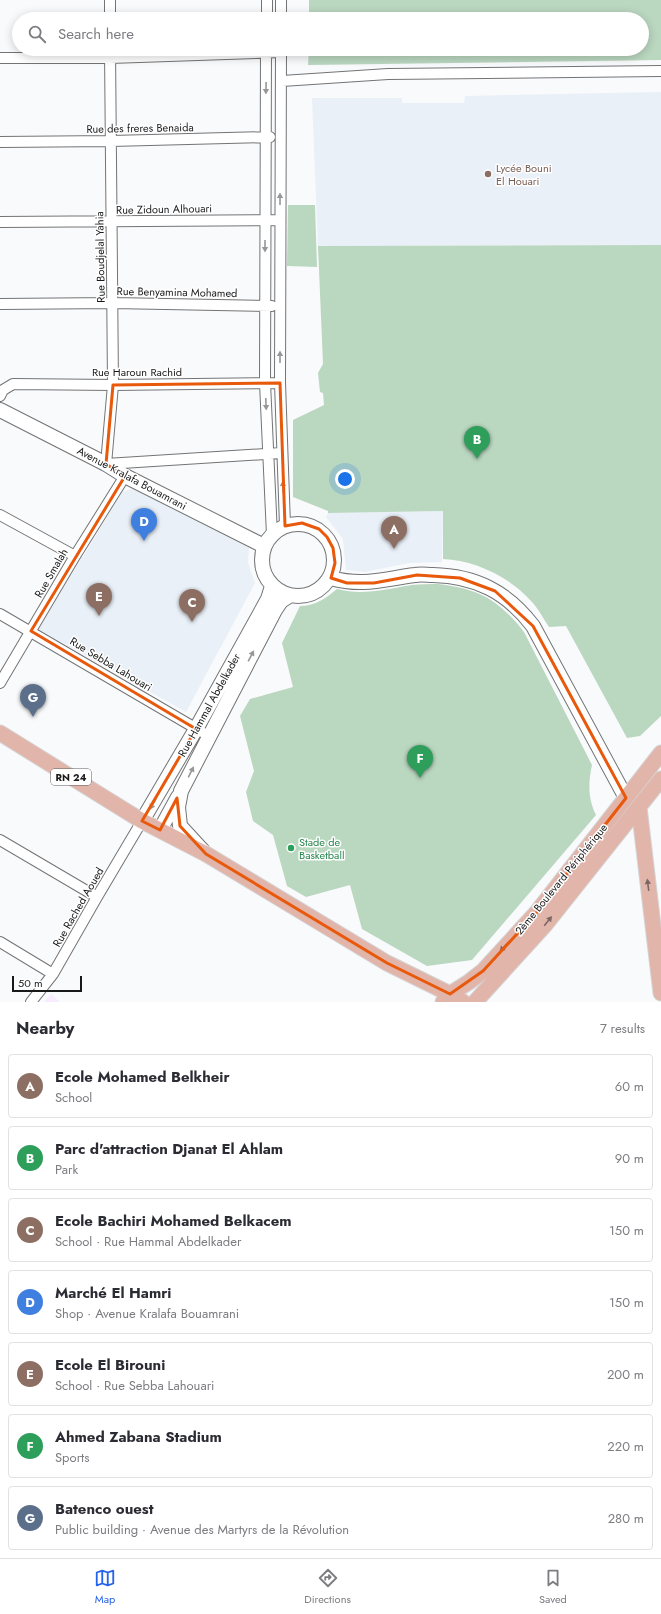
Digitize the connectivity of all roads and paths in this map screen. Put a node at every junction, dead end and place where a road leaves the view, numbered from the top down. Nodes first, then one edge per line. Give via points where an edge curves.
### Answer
1 (110, 0) edge
2 (267, 0) edge
3 (282, 0) edge
4 (110, 12) edge
5 (267, 12) edge
6 (281, 12) edge
7 (44, 56) edge
8 (110, 56) edge
9 (266, 56) edge
10 (281, 56) edge
11 (0, 58) edge
12 (661, 71) edge
13 (282, 81) junction
14 (281, 136) junction
15 (265, 137) junction
16 (111, 141) junction
17 (0, 142) edge
18 (265, 220) junction
19 (280, 220) junction
20 (0, 222) edge
21 (112, 222) junction
22 (113, 303) junction
23 (0, 304) edge
24 (281, 305) junction
25 (265, 306) junction
26 (265, 383) junction
27 (280, 383) junction
28 (114, 385) junction
29 (0, 396) edge
30 (0, 410) edge
31 (282, 453) junction
32 (267, 454) junction
33 (106, 464) junction
34 (125, 476) junction
35 (0, 516) edge
36 (285, 526) junction
37 (268, 540) junction
38 (75, 556) junction
39 (331, 578) junction
40 (272, 586) junction
41 (289, 596) junction
42 (0, 614) edge
43 (31, 631) junction
44 (0, 683) edge
45 (196, 729) junction
46 (0, 733) edge
47 (209, 737) junction
48 (661, 754) edge
49 (661, 779) edge
50 (181, 791) junction
51 (626, 798) junction
52 (640, 807) junction
53 (142, 822) junction
54 (160, 830) junction
55 (0, 840) edge
56 (206, 854) junction
57 (97, 897) junction
58 (656, 910) edge
59 (0, 942) edge
60 (53, 974) junction
61 (661, 993) edge
62 (447, 998) edge
63 (31, 1002) edge
64 (463, 1002) edge
65 (475, 1002) edge

1 - 4 street
2 - 5 street
3 - 6 street
7 - 11 street
8 - 16 street, Rue Boudjelal Yahia
9 -> 15 street
10 - 13 street
12 - 13 street via 388,74
13 - 14 street
14 - 15 street, Rue des freres Benaida
19 -> 14 street
15 - 16 street, Rue des freres Benaida
15 - 18 street
16 - 17 street, Rue des freres Benaida
16 - 21 street, Rue Boudjelal Yahia
18 - 19 street, Rue Zidoun Alhouari
18 - 21 street, Rue Zidoun Alhouari
18 -> 25 street
19 - 24 street
20 - 21 street, Rue Zidoun Alhouari
21 - 22 street, Rue Boudjelal Yahia
22 - 23 street, Rue Benyamina Mohamed
22 - 25 street, Rue Benyamina Mohamed
22 - 28 street, Rue Boudjelal Yahia
24 - 25 street, Rue Benyamina Mohamed
27 -> 24 street
25 - 26 street
26 - 27 street, Rue Haroun Rachid
26 - 28 street, Rue Haroun Rachid
26 -> 32 street
27 - 31 street
28 - 29 street, Rue Haroun Rachid via 14,384 3,390
28 - 33 street, Rue Boudjelal Yahia
30 - 33 street, Avenue Kralafa Bouamrani
31 - 32 street
36 -> 31 street
32 - 33 street
32 - 37 street
33 - 34 street, Avenue Kralafa Bouamrani
34 - 37 street, Avenue Kralafa Bouamrani
34 - 38 street, Rue Smalah
35 - 38 street
36 - 37 street
36 - 39 street via 302,523 318,529 327,537 333,548 335,563
37 - 40 street via 261,560 264,574
38 - 43 street, Rue Smalah
39 - 41 street via 319,591 302,597
39 - 51 street via 347,583 374,582 416,575 443,576 476,582 512,603 533,626
40 - 41 street
40 - 45 street, Rue Hammal Abdelkader via 268,599
47 -> 41 street via 275,610 281,601
42 - 43 street, Rue Sebba Lahouari
43 - 44 street, Rue Smalah
43 - 45 street, Rue Sebba Lahouari
45 - 47 street, Rue Sebba Lahouari
45 -> 53 street, Rue Hammal Abdelkader
46 - 53 main road, RN 24
50 -> 47 street
48 - 51 main road, 2ème Boulevard Périphérique
49 - 52 main road, 2ème Boulevard Périphérique
50 - 54 street
50 - 56 street via 178,807 180,826
51 -> 62 main road, 2ème Boulevard Périphérique via 537,912 483,971
58 -> 52 main road
65 -> 52 main road, 2ème Boulevard Périphérique via 545,925
53 - 54 main road
53 - 57 street, Rue Rached Aoued
54 - 56 main road
55 - 57 street
56 - 62 main road
57 - 60 street, Rue Rached Aoued
58 - 61 main road
59 - 60 street
60 - 63 street, Rue Rached Aoued
62 - 64 main road

